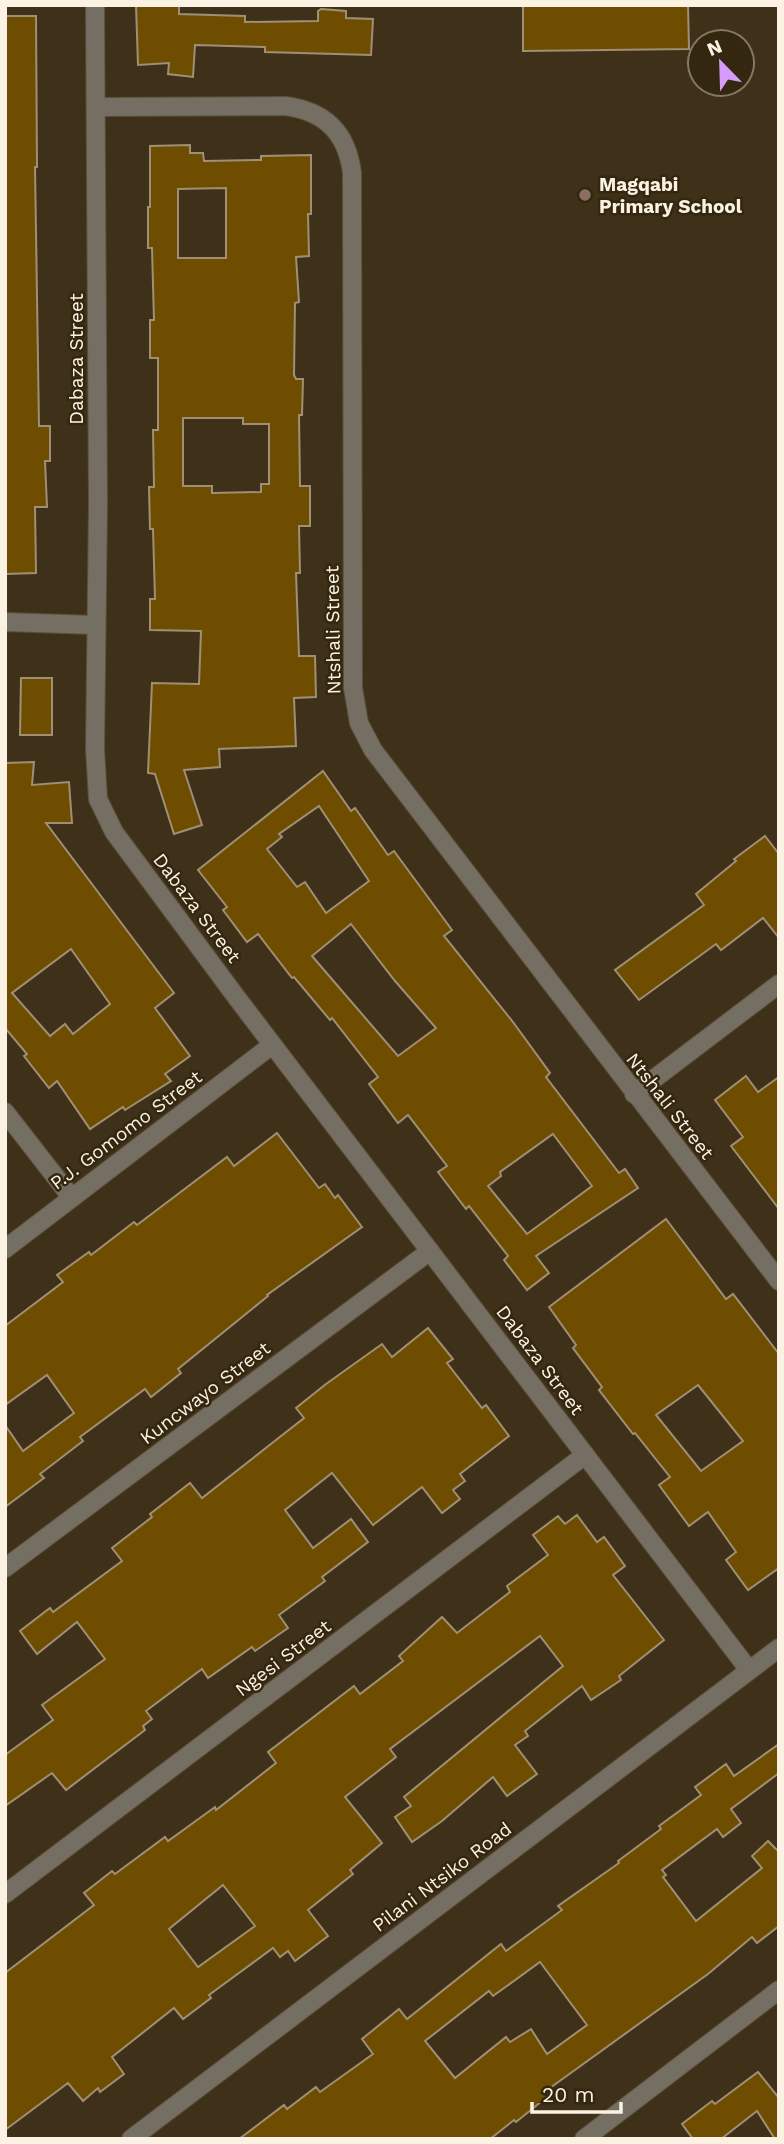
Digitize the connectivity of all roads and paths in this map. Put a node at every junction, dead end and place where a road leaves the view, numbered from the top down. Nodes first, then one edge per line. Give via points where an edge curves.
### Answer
1 (95, 5) edge
2 (96, 107) junction
3 (5, 622) edge
4 (95, 625) junction
5 (779, 984) edge
6 (272, 1045) junction
7 (634, 1094) junction
8 (5, 1112) edge
9 (72, 1198) junction
10 (5, 1249) edge
11 (430, 1251) junction
12 (779, 1281) edge
13 (586, 1455) junction
14 (5, 1569) edge
15 (779, 1648) edge
16 (749, 1670) junction
17 (5, 1894) edge
18 (779, 1990) edge
19 (131, 2139) edge
20 (584, 2139) edge

1 - 2 street, Dabaza Street
2 - 4 street, Dabaza Street
2 - 7 street, Ntshali Street via 285,106 320,116 343,142 352,173 353,688 359,723 373,750
3 - 4 street
4 - 6 street, Dabaza Street via 95,778 105,817
5 - 7 street
6 - 9 street, P.J. Gomomo Street
6 - 11 street, Dabaza Street
7 - 12 street, Ntshali Street
8 - 9 street
9 - 10 street, P.J. Gomomo Street
11 - 13 street, Dabaza Street
11 - 14 street, Kuncwayo Street
13 - 16 street, Dabaza Street
13 - 17 street, Ngesi Street
15 - 16 street, Pilani Ntsiko Road
16 - 19 street, Pilani Ntsiko Road
18 - 20 street

